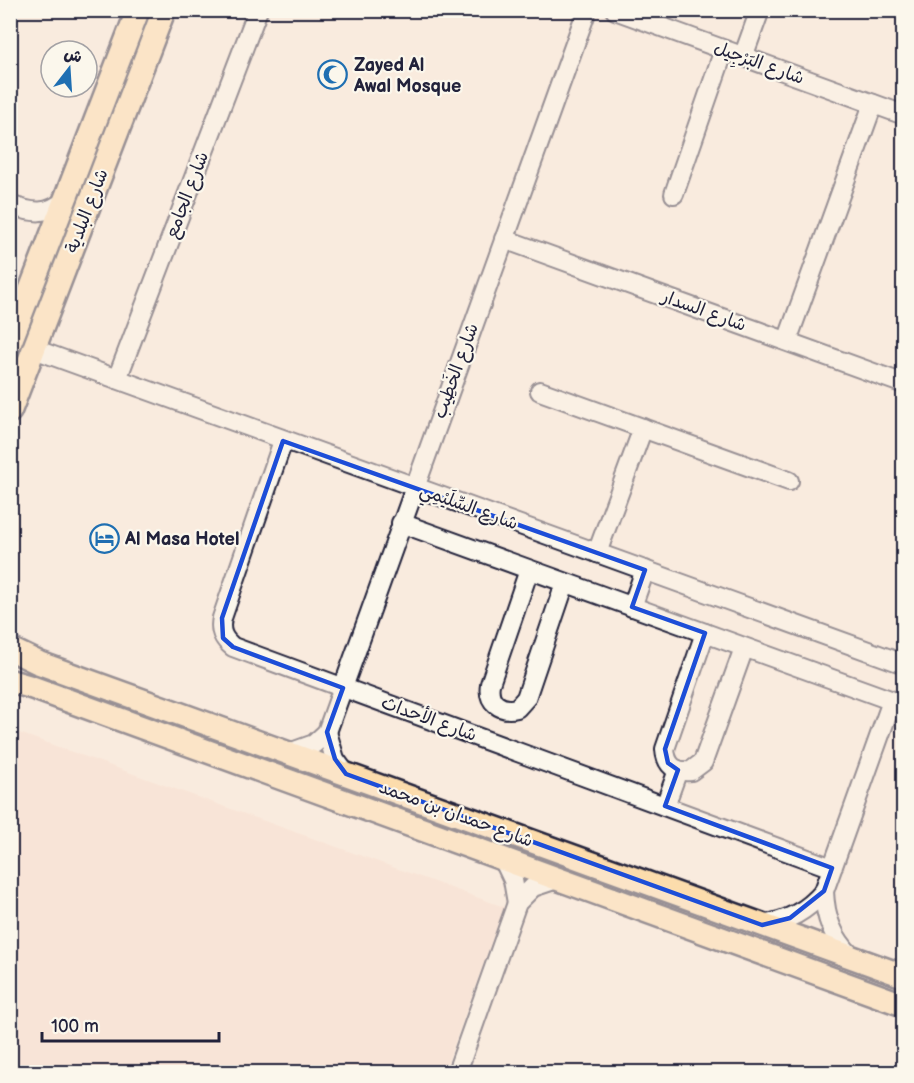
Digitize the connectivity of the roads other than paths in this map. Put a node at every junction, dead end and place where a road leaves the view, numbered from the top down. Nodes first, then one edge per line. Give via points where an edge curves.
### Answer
1 (138, 10) edge
2 (164, 10) edge
3 (258, 10) edge
4 (587, 10) edge
5 (615, 10) edge
6 (760, 10) edge
7 (724, 50) junction
8 (743, 57) junction
9 (873, 104) junction
10 (903, 115) edge
11 (674, 194) dead end
12 (66, 199) junction
13 (10, 205) edge
14 (29, 212) junction
15 (504, 239) junction
16 (47, 246) junction
17 (787, 341) junction
18 (10, 343) edge
19 (34, 349) junction
20 (117, 379) junction
21 (903, 384) edge
22 (540, 391) dead end
23 (10, 411) edge
24 (643, 428) junction
25 (283, 441) junction
26 (789, 481) dead end
27 (414, 487) junction
28 (401, 523) junction
29 (597, 553) junction
30 (529, 570) junction
31 (645, 570) junction
32 (566, 583) junction
33 (632, 607) junction
34 (705, 633) junction
35 (744, 648) junction
36 (10, 649) edge
37 (903, 664) edge
38 (10, 681) edge
39 (343, 688) junction
40 (898, 703) edge
41 (327, 732) junction
42 (289, 753) junction
43 (678, 770) junction
44 (346, 774) junction
45 (665, 806) junction
46 (504, 861) junction
47 (832, 868) junction
48 (557, 879) junction
49 (824, 891) junction
50 (517, 903) junction
51 (762, 924) junction
52 (852, 957) junction
53 (903, 976) edge
54 (903, 1005) edge
55 (457, 1072) edge

1 - 12 main road, شارع البلدية
2 - 19 main road, شارع البلدية
3 - 20 street, شارع الجامع
4 - 15 street, شارع الخَطِيب
5 - 7 street, شارع البَرْجِيل
6 - 8 street
7 - 8 street, شارع البَرْجِيل
7 - 11 street
8 - 9 street, شارع البَرْجِيل
9 - 10 street, شارع البَرْجِيل
9 - 17 street
12 - 14 street via 53,209
12 - 16 main road, شارع البلدية
13 - 14 street
14 - 16 street via 39,224
15 - 17 street, شارع السدار
15 - 27 street, شارع الخَطِيب
16 - 18 main road, شارع البلدية
17 - 21 street, شارع السدار
19 - 20 street, شارع السِّلَيْمِي
19 - 23 main road, شارع البلدية
20 - 25 street, شارع السِّلَيْمِي
22 - 24 street
24 - 26 street
24 - 29 street
25 - 27 street, شارع السِّلَيْمِي
25 - 39 street, شارع الأحداث via 222,618 221,631 233,647
27 - 28 street, شارع الخَطِيب
27 - 29 street, شارع السِّلَيْمِي
28 - 30 street
28 - 39 street, شارع الخَطِيب
29 - 31 street, شارع السِّلَيْمِي
30 - 32 street
30 - 32 street via 490,684 492,700 504,709 517,708 526,698
31 - 33 street
31 - 37 street, شارع السِّلَيْمِي
32 - 33 street
33 - 34 street
34 - 35 street
34 - 43 street via 665,749 668,763
35 - 40 street
35 - 43 street via 703,762 691,771
36 - 42 main road, شارع حمدان بن محمد
38 - 46 main road, شارع حمدان بن محمد
39 - 41 street, شارع الخَطِيب
39 - 45 street, شارع الأحداث
40 - 47 street
41 - 42 street via 314,744
41 - 44 street via 335,759
42 - 44 main road, شارع حمدان بن محمد
43 - 45 street
44 - 51 main road, شارع حمدان بن محمد
45 - 47 street, شارع الأحداث
46 - 48 main road, شارع حمدان بن محمد
46 - 50 street
47 - 49 street
48 - 50 street via 533,887
48 - 54 main road, شارع حمدان بن محمد
49 - 51 street via 790,918
49 - 52 street via 826,913 834,934
50 - 55 street
51 - 52 main road, شارع حمدان بن محمد
52 - 53 main road, شارع حمدان بن محمد

